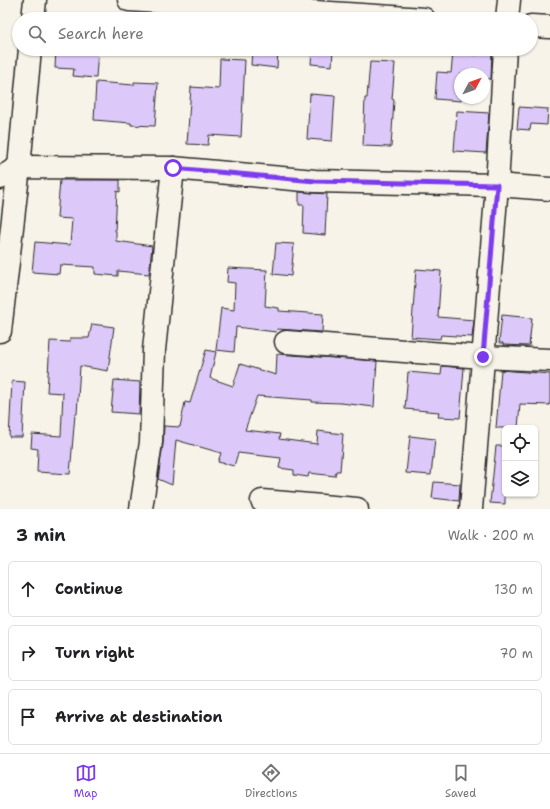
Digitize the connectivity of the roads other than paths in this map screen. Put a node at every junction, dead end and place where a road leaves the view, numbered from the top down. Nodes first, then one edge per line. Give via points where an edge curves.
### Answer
1 (35, 0) edge
2 (129, 0) edge
3 (509, 0) edge
4 (34, 12) edge
5 (315, 12) edge
6 (508, 12) edge
7 (538, 26) edge
8 (550, 27) edge
9 (29, 56) edge
10 (505, 56) edge
11 (19, 167) junction
12 (173, 168) junction
13 (0, 178) edge
14 (497, 185) junction
15 (550, 189) edge
16 (0, 331) edge
17 (286, 342) dead end
18 (483, 357) junction
19 (550, 360) edge
20 (262, 501) dead end
21 (141, 509) edge
22 (356, 509) edge
23 (471, 509) edge

1 - 4 street
2 - 5 street
3 - 6 street
7 - 8 street
9 - 11 street
10 - 14 street
11 - 12 street
11 - 13 street
11 - 16 street
12 - 14 street via 315,181
12 - 21 street via 154,350 151,442
14 - 15 street
14 - 18 street
17 - 18 street
18 - 19 street
18 - 23 street
20 - 22 street

